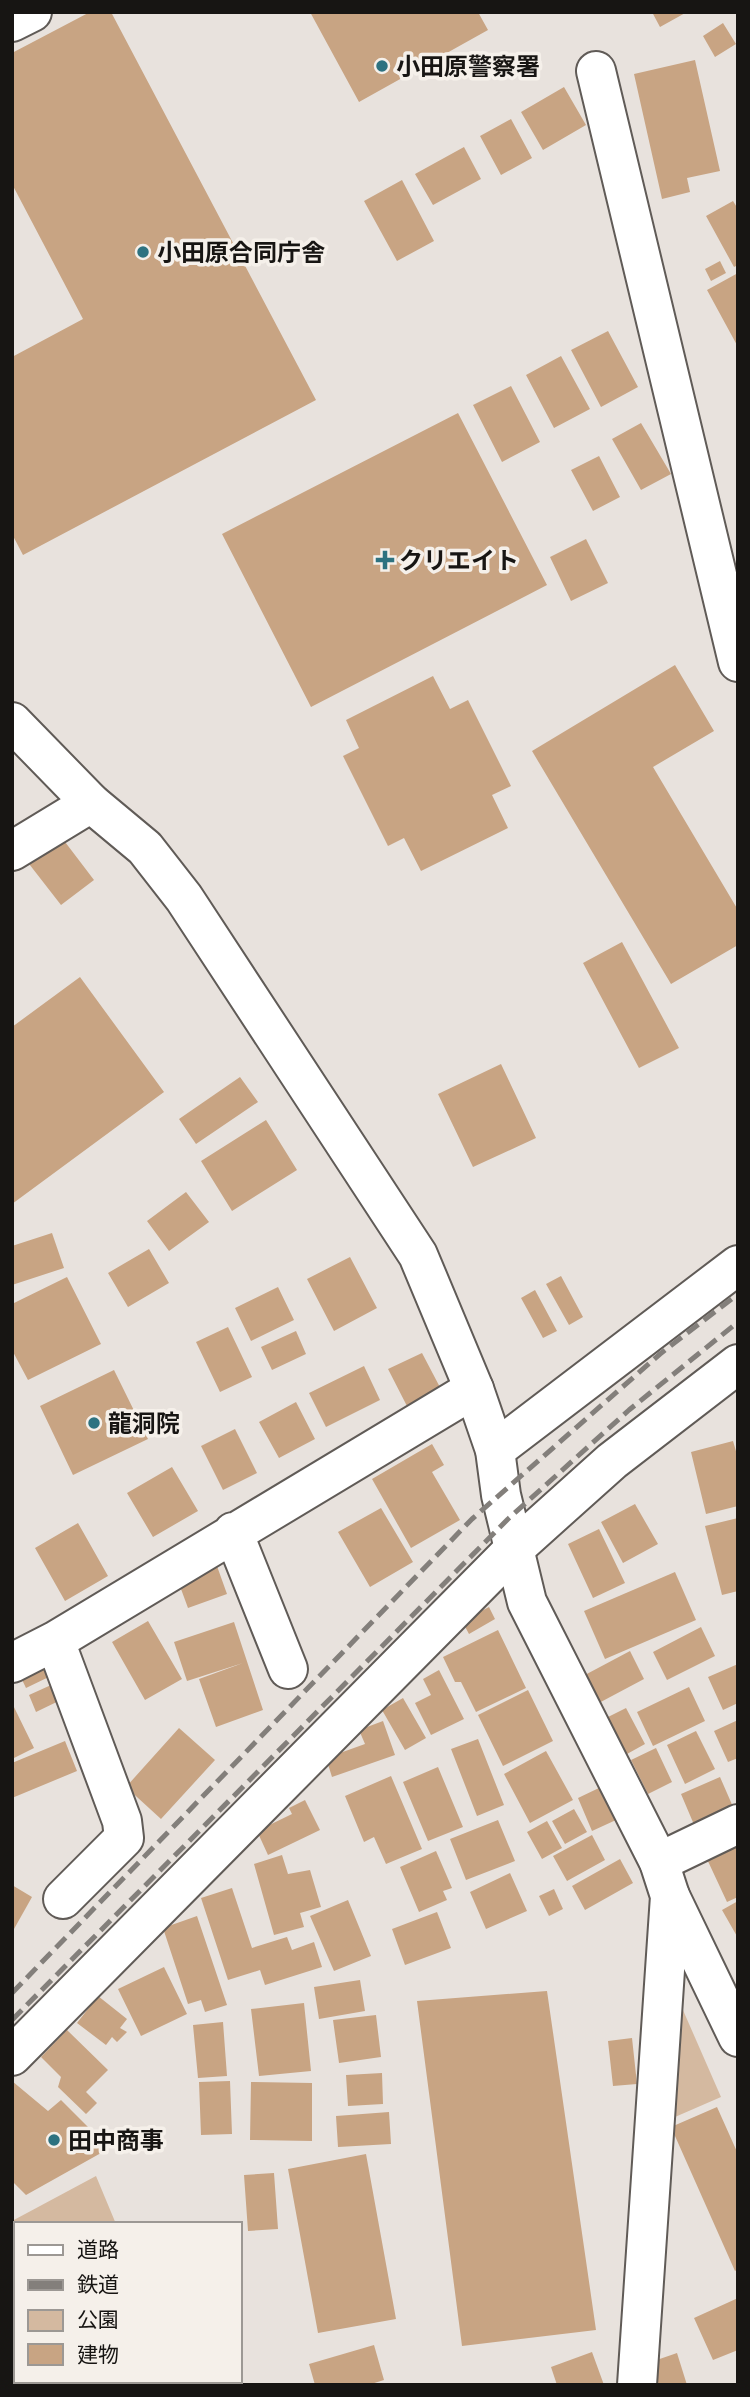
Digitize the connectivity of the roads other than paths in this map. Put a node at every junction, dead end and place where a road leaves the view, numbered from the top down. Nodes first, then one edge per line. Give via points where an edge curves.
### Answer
1 (32, 12) edge
2 (12, 22) edge
3 (596, 71) dead end
4 (732, 608) edge
5 (738, 662) edge
6 (12, 722) edge
7 (91, 803) junction
8 (12, 851) edge
9 (738, 1265) edge
10 (738, 1364) edge
11 (474, 1389) junction
12 (495, 1450) junction
13 (233, 1532) junction
14 (515, 1548) junction
15 (55, 1642) junction
16 (12, 1663) edge
17 (288, 1669) dead end
18 (738, 1824) edge
19 (664, 1879) junction
20 (63, 1899) dead end
21 (738, 2037) edge
22 (12, 2056) edge
23 (637, 2385) edge

1 - 2 street
3 - 4 street
4 - 5 street
6 - 7 street
7 - 8 street
7 - 11 street via 145,848 184,898 418,1255
9 - 12 street
10 - 14 street via 612,1461
11 - 12 street
11 - 13 street
12 - 14 street
13 - 15 street
13 - 17 street
14 - 19 street via 527,1602
14 - 22 street
15 - 16 street
15 - 20 street via 122,1821 124,1838
18 - 19 street
19 - 21 street
19 - 23 street

